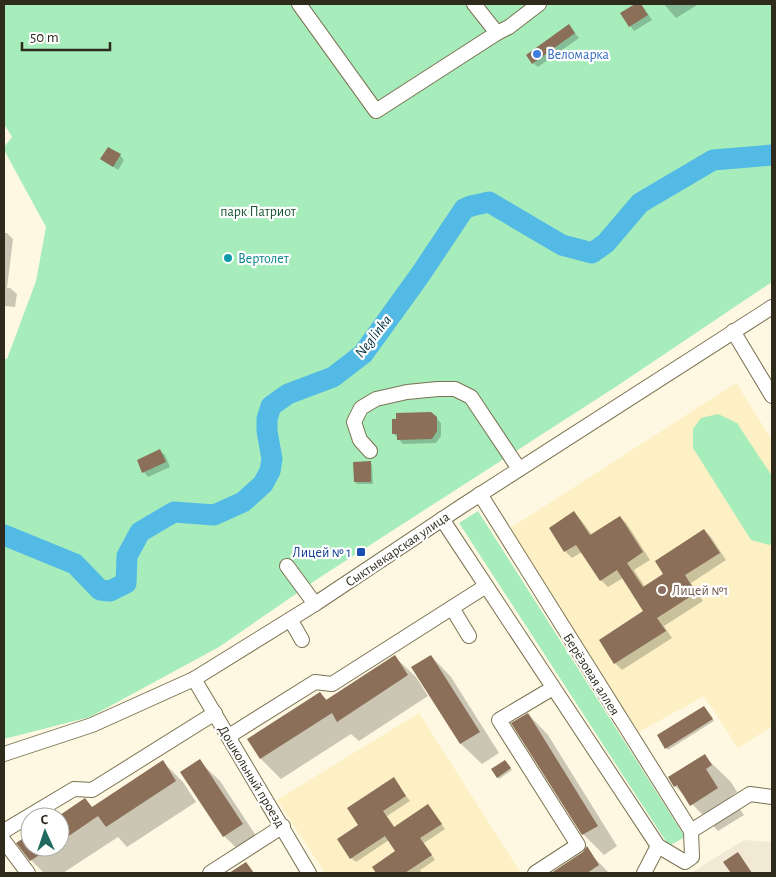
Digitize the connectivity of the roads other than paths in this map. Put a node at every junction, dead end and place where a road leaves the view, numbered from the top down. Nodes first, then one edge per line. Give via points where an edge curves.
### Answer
1 (299, 4) edge
2 (474, 4) edge
3 (539, 4) edge
4 (498, 33) junction
5 (772, 307) edge
6 (733, 331) junction
7 (772, 396) edge
8 (370, 451) dead end
9 (519, 469) junction
10 (480, 494) junction
11 (442, 519) junction
12 (287, 566) dead end
13 (486, 586) junction
14 (314, 604) junction
15 (452, 608) junction
16 (294, 626) dead end
17 (470, 636) dead end
18 (302, 640) dead end
19 (194, 679) junction
20 (553, 688) junction
21 (215, 713) junction
22 (229, 736) junction
23 (4, 754) edge
24 (772, 797) edge
25 (283, 826) junction
26 (4, 831) edge
27 (691, 831) junction
28 (4, 841) edge
29 (658, 846) junction
30 (28, 873) edge
31 (210, 873) edge
32 (310, 873) edge
33 (536, 873) edge
34 (644, 873) edge

1 - 4 street via 376,111
2 - 4 street
3 - 4 street
5 - 6 street, Сыктывкарская улица
6 - 7 street
6 - 9 street, Сыктывкарская улица
8 - 9 street via 360,440 354,422 361,408 376,399 407,392 455,389 471,397
9 - 10 street, Сыктывкарская улица
10 - 11 street, Сыктывкарская улица
10 - 27 street, Берёзовая аллея
11 - 13 street
11 - 14 street, Сыктывкарская улица
12 - 14 street
13 - 15 street
13 - 20 street
14 - 19 street, Сыктывкарская улица
15 - 17 street
15 - 22 street via 332,684 315,682
16 - 18 street
19 - 21 street, Дошкольный проезд
19 - 23 street, Сыктывкарская улица via 92,725
20 - 29 street
20 - 33 street via 499,720 578,845
21 - 22 street, Дошкольный проезд
21 - 26 street via 92,790 74,789
22 - 25 street, Дошкольный проезд
24 - 27 street via 750,794
25 - 31 street
25 - 32 street, Дошкольный проезд
27 - 29 street, Берёзовая аллея via 692,857 685,862
28 - 30 street
29 - 34 street

